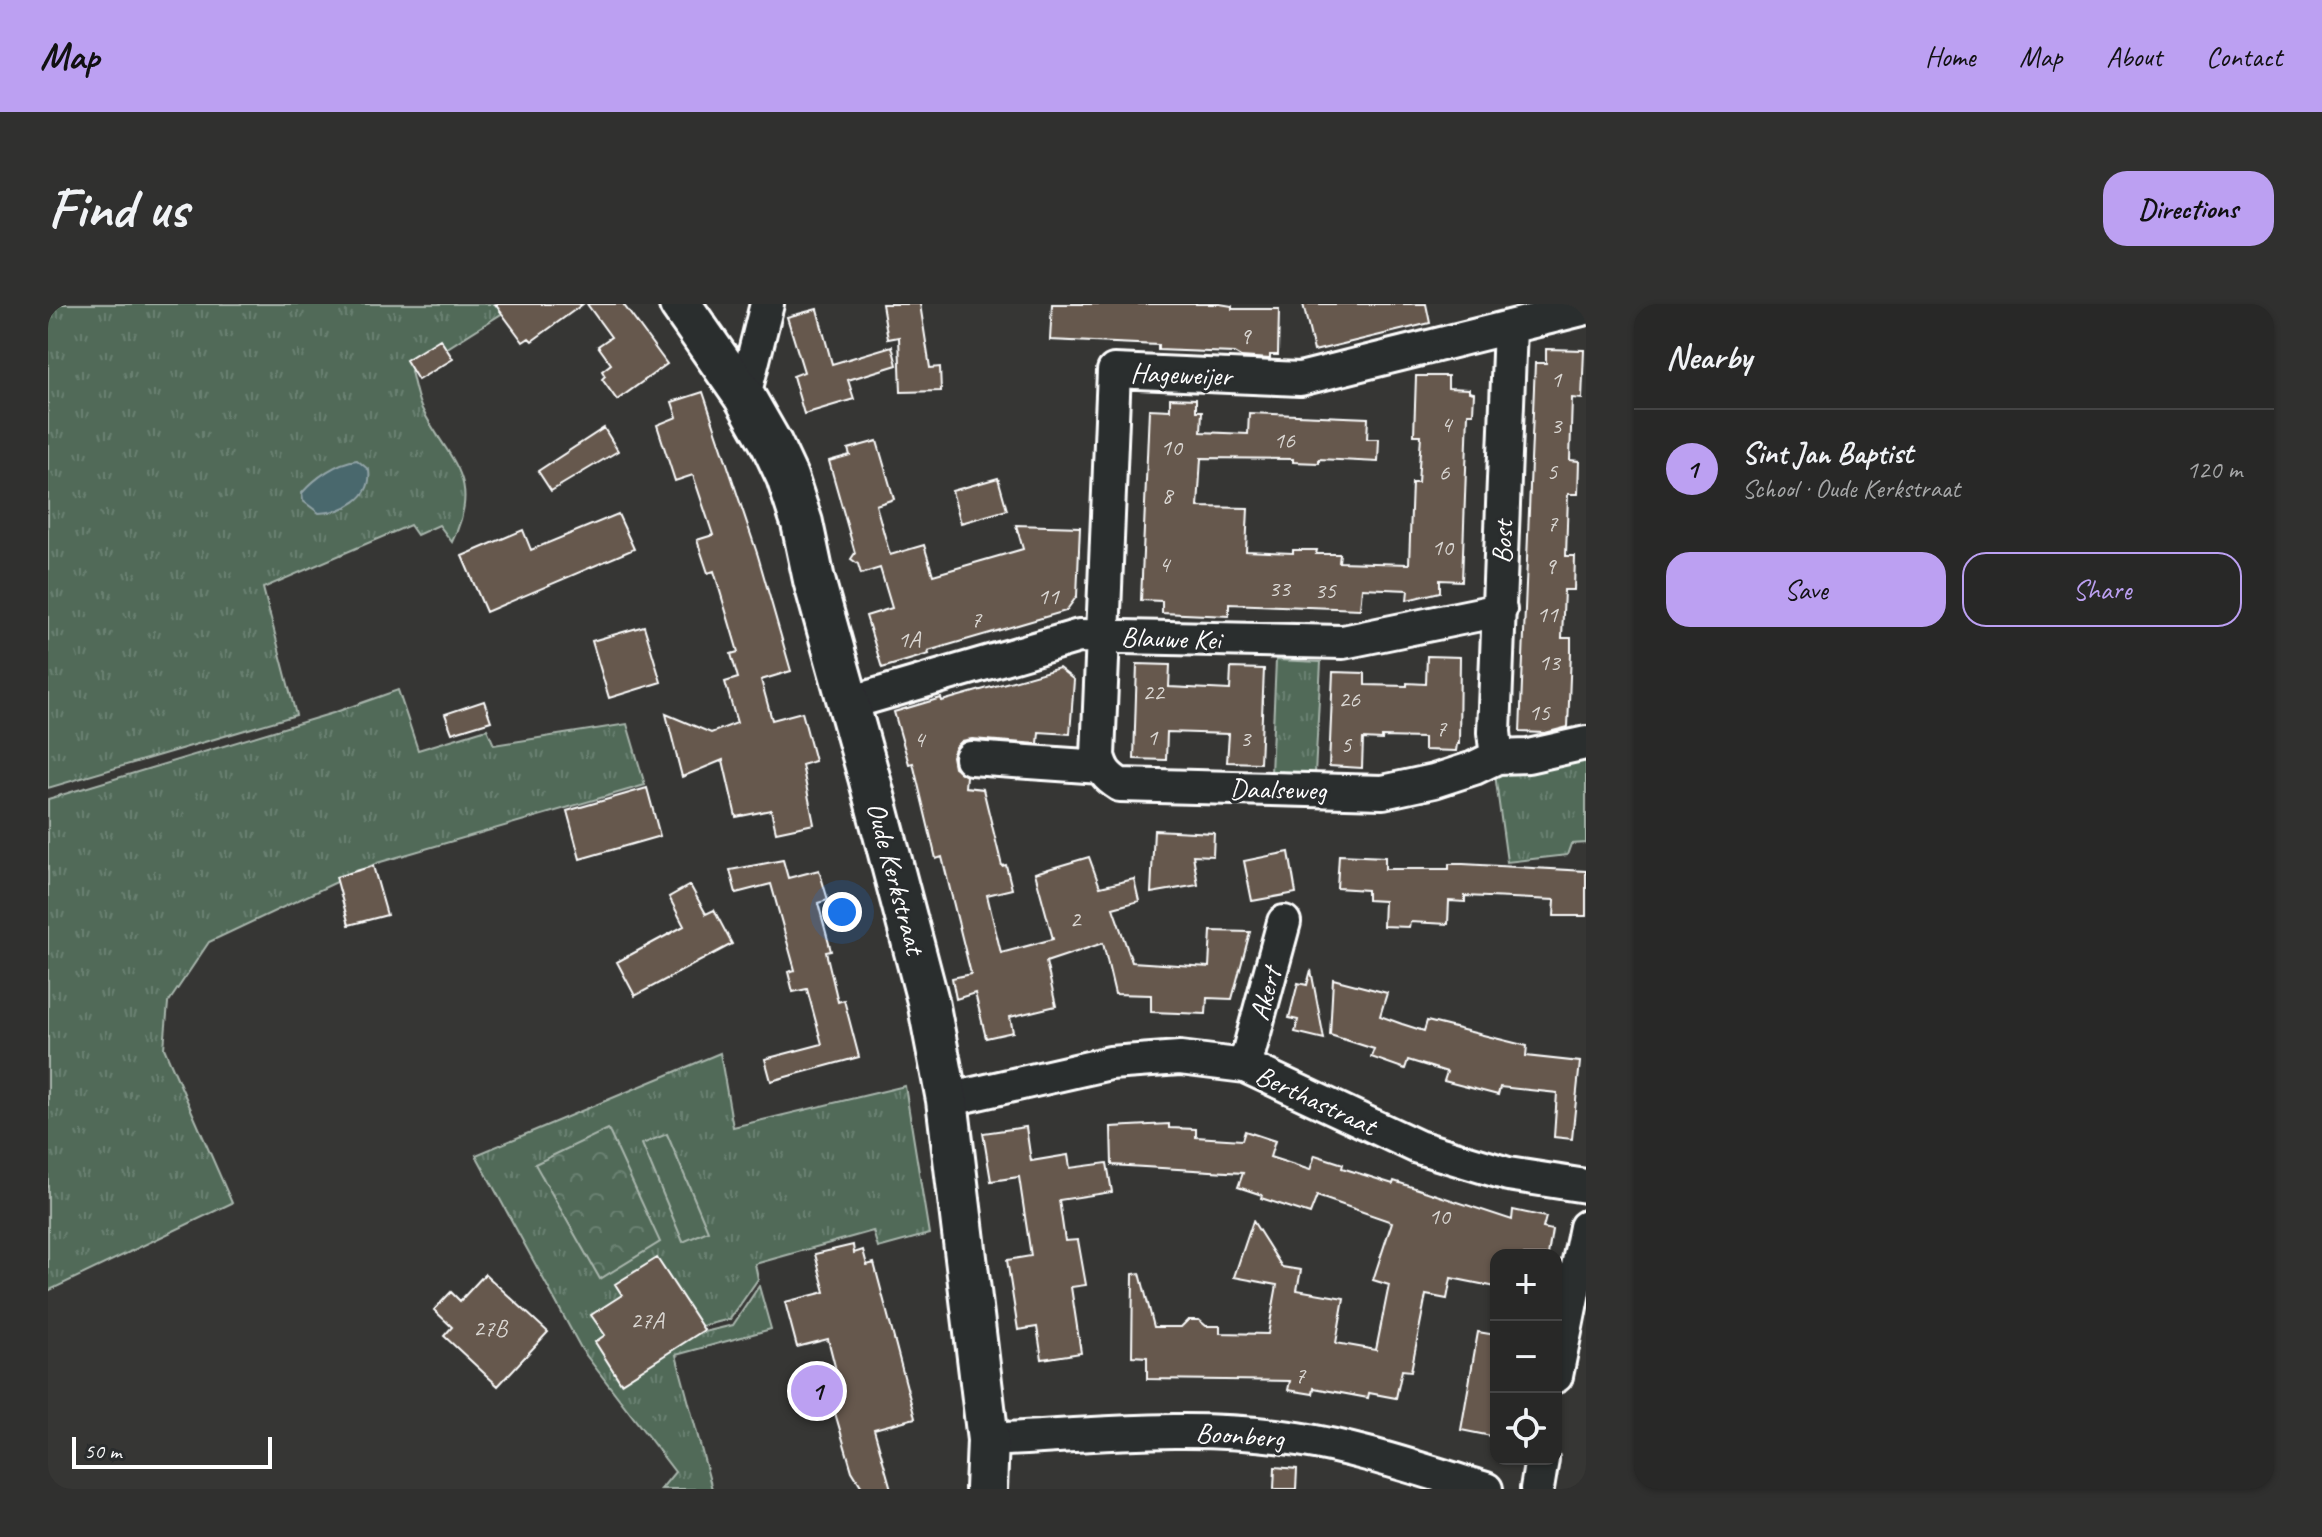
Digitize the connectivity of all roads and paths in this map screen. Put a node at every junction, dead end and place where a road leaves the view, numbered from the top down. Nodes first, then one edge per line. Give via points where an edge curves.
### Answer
1 (680, 304) edge
2 (767, 304) edge
3 (1586, 308) edge
4 (1510, 328) junction
5 (744, 396) junction
6 (1500, 610) junction
7 (1102, 636) junction
8 (849, 703) junction
9 (1586, 743) edge
10 (1497, 757) junction
11 (971, 758) dead end
12 (1101, 767) junction
13 (1284, 922) dead end
14 (1245, 1066) junction
15 (947, 1100) junction
16 (1586, 1186) edge
17 (1586, 1227) edge
18 (1562, 1346) edge
19 (988, 1440) junction
20 (1541, 1465) edge
21 (1452, 1484) edge
22 (986, 1489) edge
23 (1486, 1489) edge
24 (1537, 1489) edge

1 - 5 street, Oude Kerkstraat
2 - 5 street
3 - 4 street, Hageweijer
4 - 6 street, Bost
4 - 7 street, Hageweijer via 1300,379 1114,371
5 - 8 street, Oude Kerkstraat via 787,477
6 - 7 street, Blauwe Kei via 1343,642
6 - 10 street, Bost
7 - 8 street, Blauwe Kei via 1079,636
7 - 12 street, Hageweijer
8 - 15 street, Oude Kerkstraat via 928,1001
9 - 10 street, Daalseweg
10 - 12 street, Daalseweg via 1434,781 1383,792 1120,785
11 - 12 street, Daalseweg
13 - 14 street, Akert
14 - 15 street, Berthastraat via 1180,1058 1110,1063
14 - 16 street, Berthastraat via 1418,1147 1508,1174
15 - 19 street, Oude Kerkstraat
17 - 18 street
19 - 21 street, Boonberg via 1202,1430 1298,1439 1368,1455
19 - 22 street, Oude Kerkstraat
20 - 24 street
21 - 23 street, Boonberg

